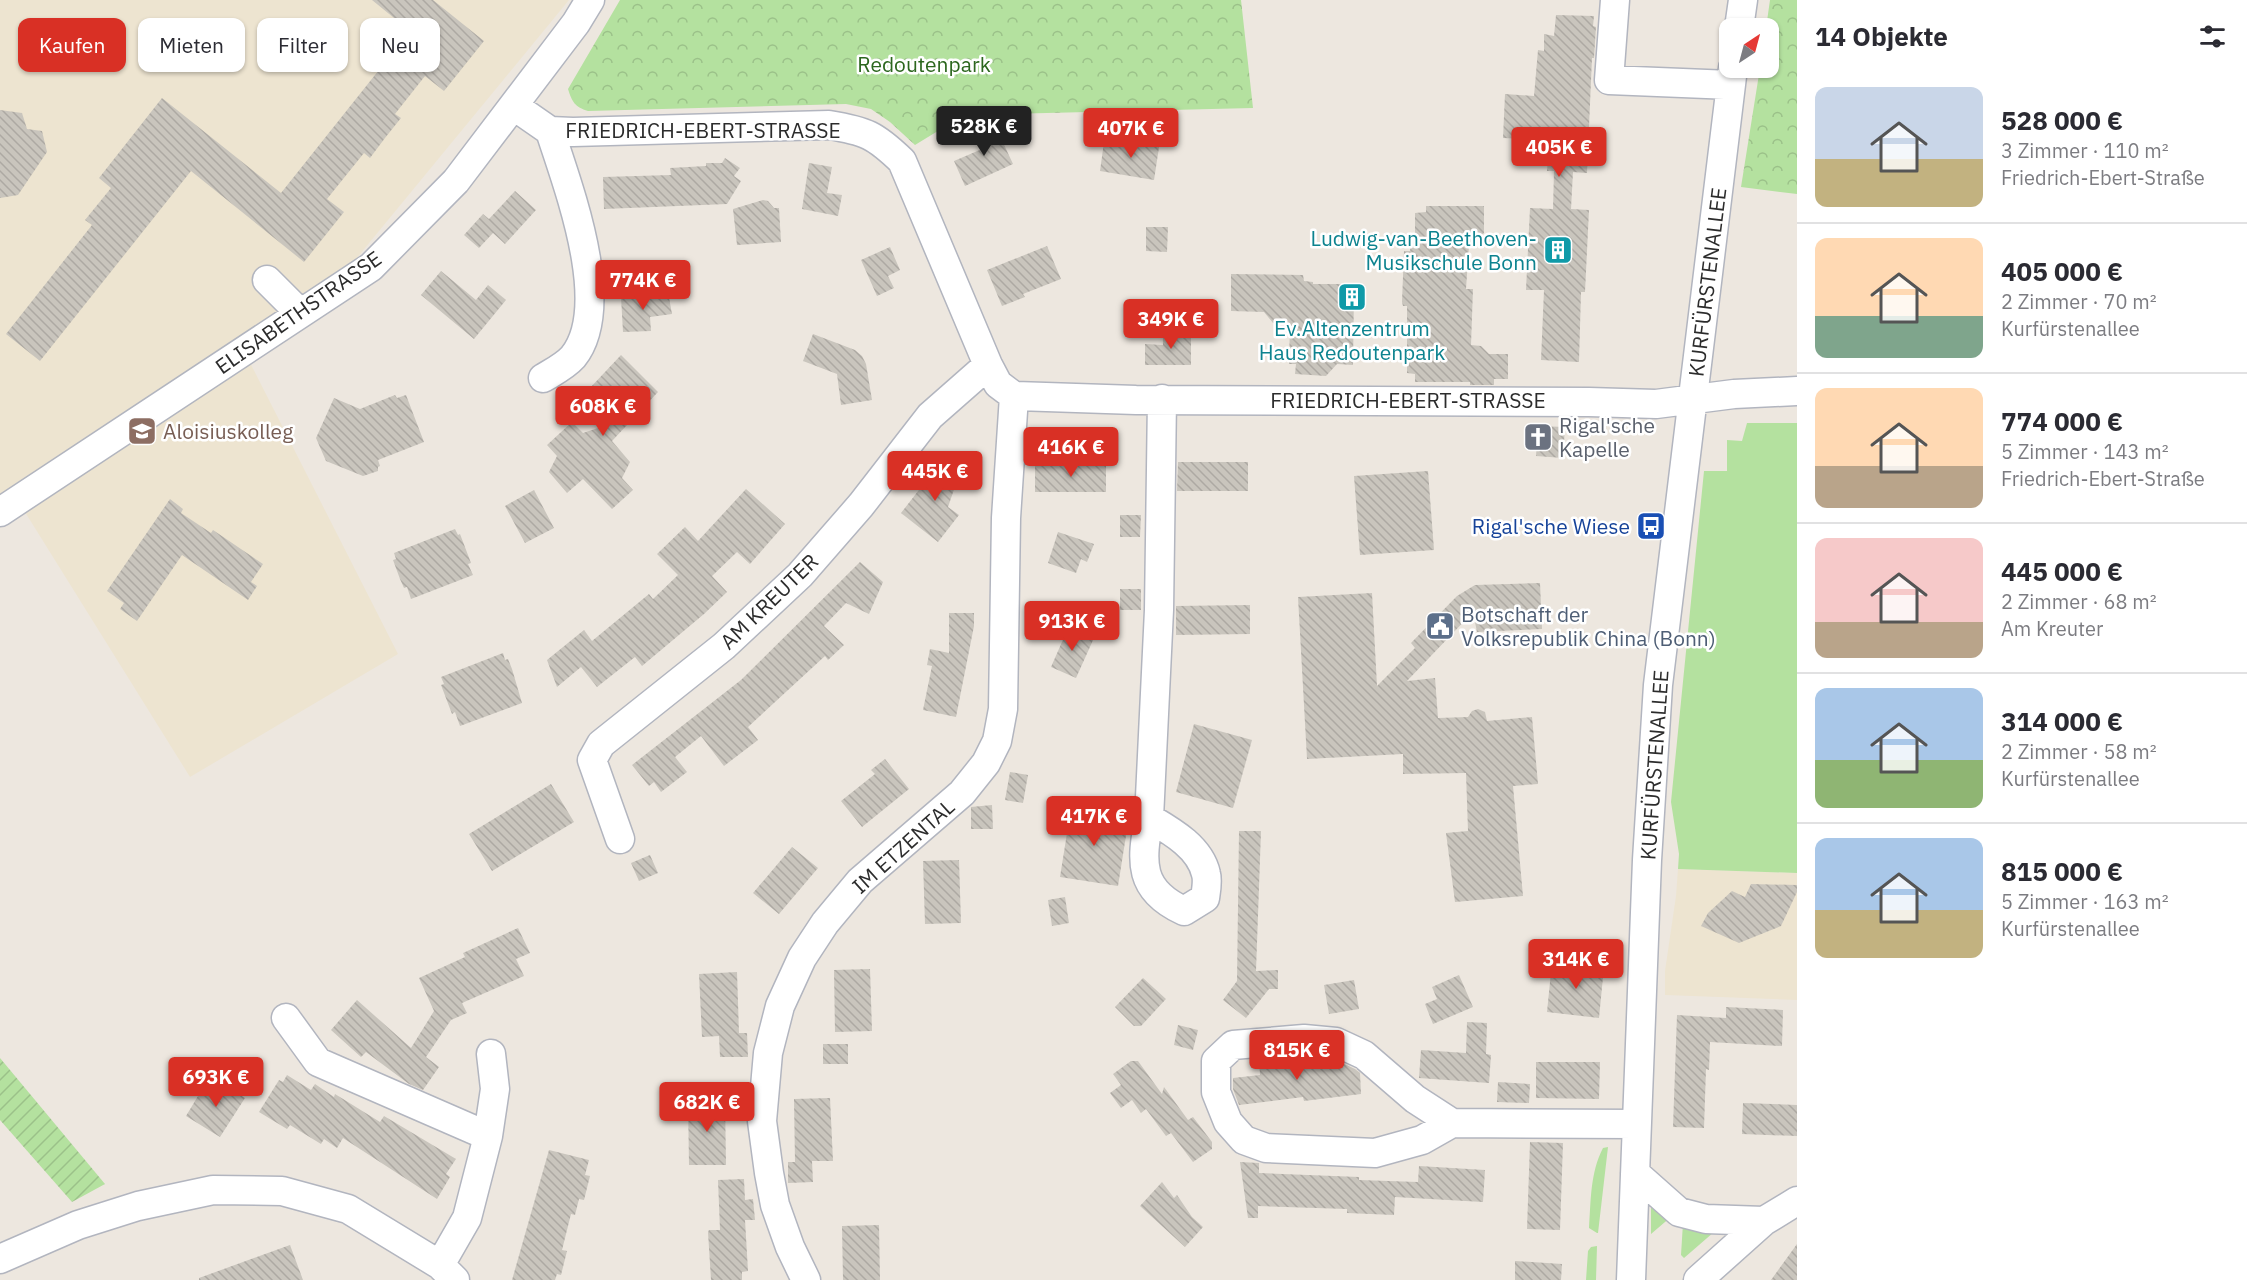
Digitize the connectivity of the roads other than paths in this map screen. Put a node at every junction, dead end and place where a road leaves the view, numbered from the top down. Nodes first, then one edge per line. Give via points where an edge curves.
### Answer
1 (590, 0) edge
2 (1615, 0) edge
3 (1743, 0) edge
4 (1740, 18) edge
5 (1719, 76) edge
6 (1732, 78) edge
7 (514, 106) junction
8 (550, 131) junction
9 (267, 280) dead end
10 (300, 314) junction
11 (988, 365) junction
12 (543, 378) dead end
13 (1797, 391) edge
14 (1014, 396) junction
15 (1693, 398) junction
16 (1162, 399) junction
17 (0, 512) edge
18 (1149, 818) dead end
19 (620, 839) dead end
20 (286, 1018) dead end
21 (491, 1054) dead end
22 (1452, 1124) junction
23 (1636, 1124) junction
24 (488, 1136) junction
25 (1635, 1173) junction
26 (1797, 1201) edge
27 (1764, 1221) junction
28 (0, 1259) edge
29 (448, 1272) edge
30 (806, 1280) edge
31 (1631, 1280) edge
32 (1698, 1280) edge

1 - 7 street, ELISABETHSTRASSE
2 - 5 street, KURFÜRSTENALLEE via 1609,80
3 - 4 street
6 - 15 street, KURFÜRSTENALLEE
7 - 8 street, FRIEDRICH-EBERT-STRASSE
7 - 10 street, ELISABETHSTRASSE via 456,181 371,267
8 - 11 street, FRIEDRICH-EBERT-STRASSE via 829,125 857,129 881,141 902,161
8 - 12 street, FRIEDRICH-EBERT-STRASSE via 578,217 590,285 590,317 572,358
9 - 10 street
10 - 17 street, ELISABETHSTRASSE via 157,421
11 - 14 street, FRIEDRICH-EBERT-STRASSE via 998,384
11 - 19 street, AM KREUTER via 930,416 861,506 800,575 724,646 601,744 592,760
13 - 15 street, FRIEDRICH-EBERT-STRASSE
14 - 16 street, FRIEDRICH-EBERT-STRASSE
14 - 30 street, IM ETZENTAL via 1006,518 1003,709 997,741 962,793 860,881 825,923 802,958 780,1006 768,1053 762,1121 769,1173 775,1205
15 - 16 street, FRIEDRICH-EBERT-STRASSE via 1656,404
15 - 23 street, KURFÜRSTENALLEE via 1658,685
16 - 18 street via 1159,610
20 - 24 street via 318,1062
21 - 24 street via 495,1089
22 - 22 street via 1415,1099 1365,1055 1336,1042 1304,1039 1233,1045 1216,1061 1216,1092 1228,1122 1244,1140 1266,1148 1374,1153 1422,1140
22 - 23 street
23 - 25 street, KURFÜRSTENALLEE
24 - 29 street
25 - 27 street via 1678,1212 1706,1219
25 - 31 street, KURFÜRSTENALLEE
26 - 27 street
27 - 32 street
28 - 29 street via 138,1206 213,1191 282,1191 348,1209

